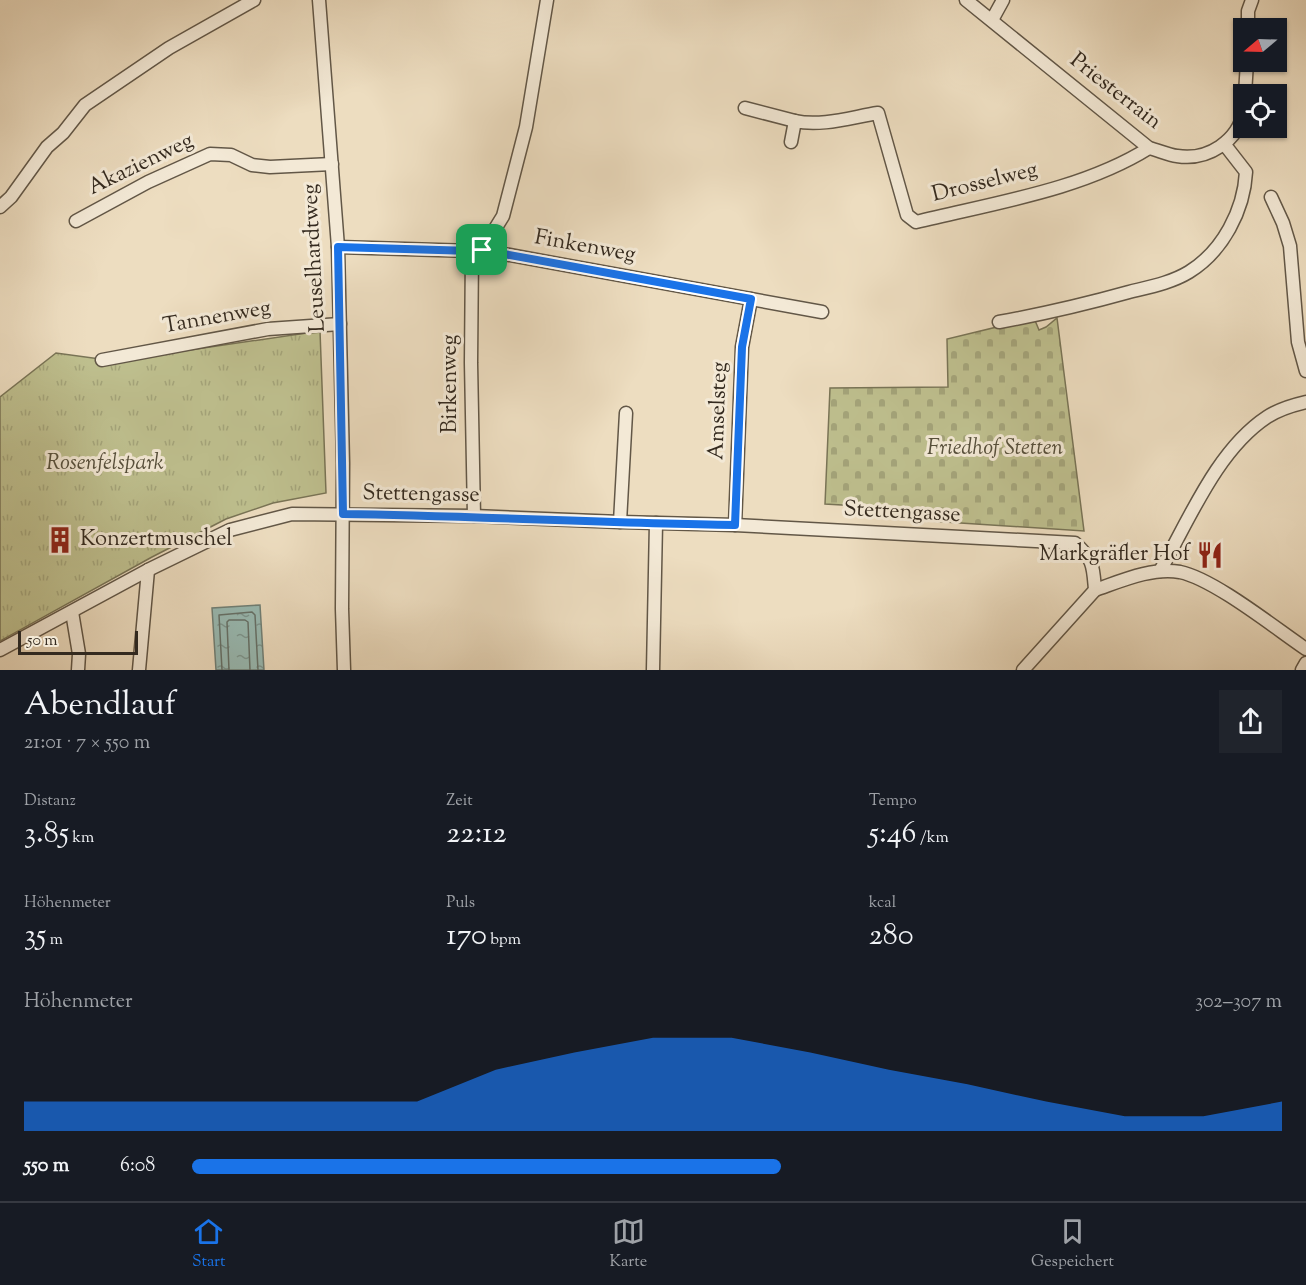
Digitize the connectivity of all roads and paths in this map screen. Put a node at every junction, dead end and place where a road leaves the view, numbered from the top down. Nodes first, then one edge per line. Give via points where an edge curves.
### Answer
1 (254, 0) edge
2 (319, 0) edge
3 (547, 0) edge
4 (966, 0) edge
5 (1004, 0) edge
6 (1252, 0) edge
7 (1248, 18) edge
8 (992, 20) junction
9 (745, 108) dead end
10 (795, 121) junction
11 (1233, 135) edge
12 (791, 142) dead end
13 (1225, 145) junction
14 (1149, 148) junction
15 (332, 164) junction
16 (1271, 197) dead end
17 (0, 207) edge
18 (75, 221) dead end
19 (338, 247) junction
20 (477, 251) junction
21 (751, 299) junction
22 (822, 312) dead end
23 (999, 322) dead end
24 (340, 324) junction
25 (102, 360) dead end
26 (1306, 371) edge
27 (1306, 402) edge
28 (626, 413) dead end
29 (343, 514) junction
30 (474, 516) junction
31 (620, 522) junction
32 (656, 524) junction
33 (735, 525) junction
34 (148, 570) junction
35 (1160, 572) junction
36 (1095, 590) junction
37 (72, 612) junction
38 (1306, 649) edge
39 (0, 651) edge
40 (1306, 663) edge
41 (78, 670) edge
42 (139, 670) edge
43 (344, 670) edge
44 (653, 670) edge
45 (1023, 670) edge
46 (1302, 670) edge

1 - 17 street via 169,48 85,105
2 - 15 street, Leuselhardtweg
3 - 20 street via 526,127 503,216
4 - 8 street, Priesterrain
5 - 8 street
6 - 7 street
8 - 14 street, Priesterrain
9 - 10 street, Drosselweg
10 - 12 street
10 - 14 street, Drosselweg via 816,122 878,113 908,215 916,222 1053,188 1124,164
11 - 13 street
13 - 14 street, Priesterrain via 1209,152 1177,156
13 - 23 street via 1246,172 1245,191 1231,226 1207,258 1166,282
15 - 18 street, Akazienweg via 270,167 252,165 231,154 210,154
15 - 19 street, Leuselhardtweg
16 - 26 street via 1290,246 1298,342
19 - 20 street, Finkenweg
19 - 24 street, Leuselhardtweg
20 - 21 street, Finkenweg
20 - 30 street, Birkenweg via 471,374
21 - 22 street, Finkenweg
21 - 33 street, Amselsteg via 742,347
24 - 25 street, Tannenweg via 268,329
24 - 29 street, Leuselhardtweg
27 - 35 street via 1268,416 1242,438 1219,465
28 - 31 street
29 - 30 street, Stettengasse
29 - 34 street, Stettengasse via 292,514 230,530
29 - 43 street, Leuselhardtweg
30 - 31 street, Stettengasse
31 - 32 street, Stettengasse
32 - 33 street, Stettengasse
32 - 44 street
33 - 36 street, Stettengasse via 1075,543 1089,555
34 - 37 street, Stettengasse
34 - 42 street
35 - 36 street
35 - 38 street via 1181,572 1204,582
36 - 45 street
37 - 39 street, Stettengasse
37 - 41 street
40 - 46 street

